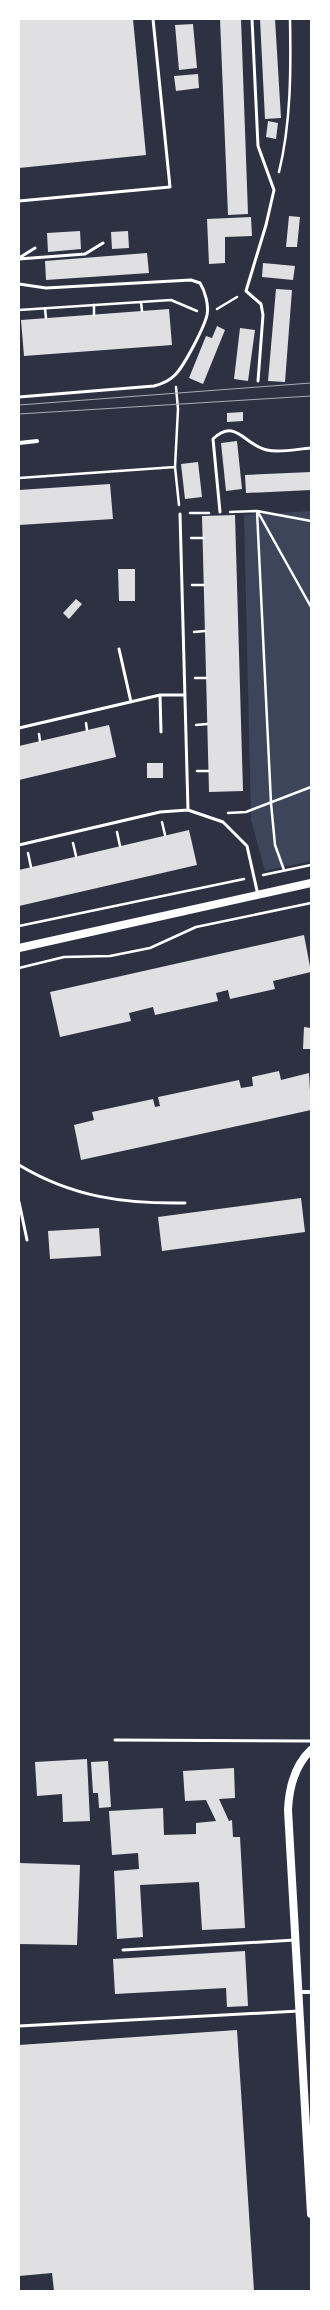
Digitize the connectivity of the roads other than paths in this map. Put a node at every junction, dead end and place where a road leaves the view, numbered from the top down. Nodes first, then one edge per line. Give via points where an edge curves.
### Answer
1 (153, 19) edge
2 (252, 19) edge
3 (19, 201) edge
4 (103, 243) dead end
5 (35, 248) dead end
6 (19, 258) edge
7 (19, 284) edge
8 (258, 381) dead end
9 (19, 397) edge
10 (36, 441) dead end
11 (19, 443) edge
12 (311, 448) edge
13 (220, 512) road end
14 (180, 514) road end
15 (119, 649) dead end
16 (160, 695) junction
17 (184, 695) junction
18 (131, 702) junction
19 (19, 728) edge
20 (161, 732) dead end
21 (188, 810) junction
22 (19, 845) edge
23 (311, 883) edge
24 (258, 895) junction
25 (19, 948) edge
26 (19, 1165) edge
27 (19, 1202) edge
28 (185, 1203) dead end
29 (26, 1240) dead end
30 (115, 1740) dead end
31 (311, 1741) edge
32 (311, 1750) edge
33 (297, 1940) junction
34 (123, 1950) dead end
35 (300, 1992) junction
36 (311, 1992) edge
37 (300, 2011) junction
38 (19, 2026) edge
39 (311, 2209) edge
40 (311, 2214) edge

1 - 3 lane via 170,187
2 - 8 lane via 258,146 274,190 246,291 260,304 263,315
4 - 6 lane via 85,254
5 - 6 lane
7 - 9 lane via 46,288 191,280 200,283 205,290 207,315 185,362 166,382 154,386
10 - 11 street
12 - 13 lane via 268,451 240,434 220,432 212,439
14 - 17 lane
15 - 18 lane
16 - 17 lane
16 - 18 lane
16 - 20 lane
17 - 21 lane
18 - 19 lane
21 - 22 lane via 160,812
21 - 24 lane via 223,822 247,846
23 - 24 main road
24 - 25 main road
26 - 28 lane via 76,1192 143,1203
27 - 29 lane
30 - 31 lane
32 - 33 main road via 304,1756 294,1774 289,1792
33 - 34 lane
33 - 35 main road
35 - 36 street
35 - 37 main road
37 - 38 lane
37 - 39 main road
39 - 40 main road

